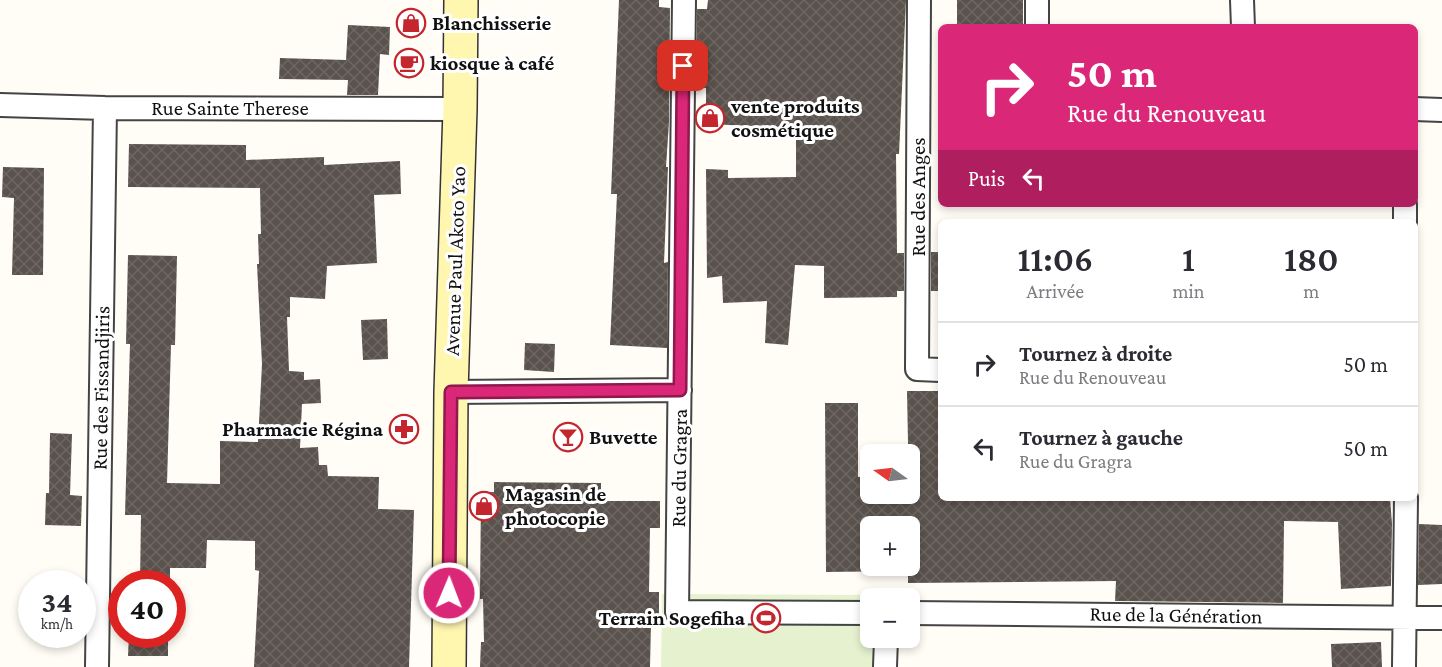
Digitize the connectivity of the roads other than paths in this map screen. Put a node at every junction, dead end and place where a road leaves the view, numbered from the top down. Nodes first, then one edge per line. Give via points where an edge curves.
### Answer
1 (461, 0) edge
2 (684, 0) edge
3 (919, 0) edge
4 (1037, 0) edge
5 (1242, 0) edge
6 (1037, 24) edge
7 (1243, 24) edge
8 (0, 105) edge
9 (105, 108) junction
10 (460, 109) junction
11 (1418, 109) edge
12 (1442, 110) edge
13 (938, 370) edge
14 (680, 390) junction
15 (451, 392) junction
16 (1406, 501) edge
17 (860, 613) edge
18 (920, 613) edge
19 (1406, 617) junction
20 (1442, 618) edge
21 (886, 648) edge
22 (97, 667) edge
23 (449, 667) edge
24 (885, 667) edge
25 (1404, 667) edge

1 - 10 street, Avenue Paul Akoto Yao
2 - 14 street, Rue du Gragra
3 - 13 street, Rue des Anges via 917,369
4 - 6 street
5 - 7 street
8 - 9 street, Rue Sainte Therese
9 - 10 street, Rue Sainte Therese
9 - 22 street, Rue des Fissandjiris
10 - 15 street, Avenue Paul Akoto Yao
11 - 12 street
14 - 15 street
14 - 17 street, Rue du Gragra via 677,612
15 - 23 street, Avenue Paul Akoto Yao
16 - 19 street
18 - 19 street, Rue de la Génération
19 - 20 street, Rue de la Génération
19 - 25 street
21 - 24 street

